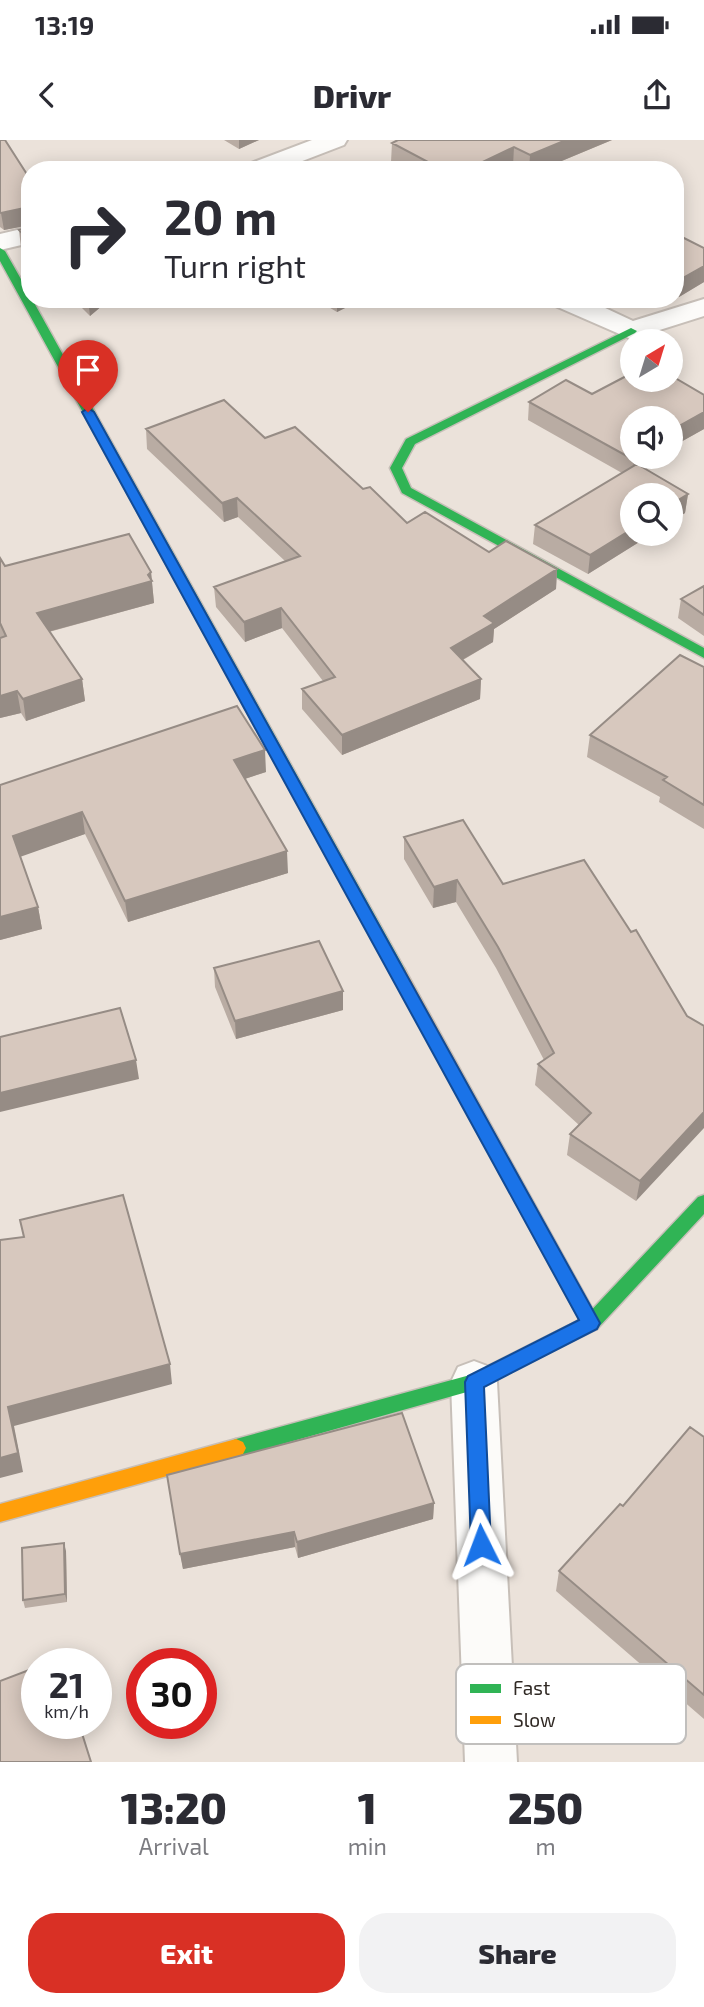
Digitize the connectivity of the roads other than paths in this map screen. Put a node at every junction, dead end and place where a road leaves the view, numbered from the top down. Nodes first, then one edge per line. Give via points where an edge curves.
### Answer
1 (335, 140) edge
2 (285, 161) edge
3 (21, 237) edge
4 (0, 242) edge
5 (0, 251) edge
6 (21, 289) edge
7 (704, 307) edge
8 (31, 308) edge
9 (582, 308) edge
10 (627, 329) edge
11 (637, 329) edge
12 (620, 337) edge
13 (704, 654) edge
14 (704, 1202) edge
15 (591, 1323) junction
16 (474, 1382) junction
17 (0, 1513) edge
18 (487, 1664) edge
19 (490, 1744) edge
20 (491, 1762) edge

1 - 2 street
3 - 4 street
5 - 6 street
7 - 11 street
8 - 15 street
9 - 10 street
12 - 13 street via 410,442 396,468 406,490
14 - 15 street
15 - 16 street
16 - 17 street
16 - 18 street
19 - 20 street

